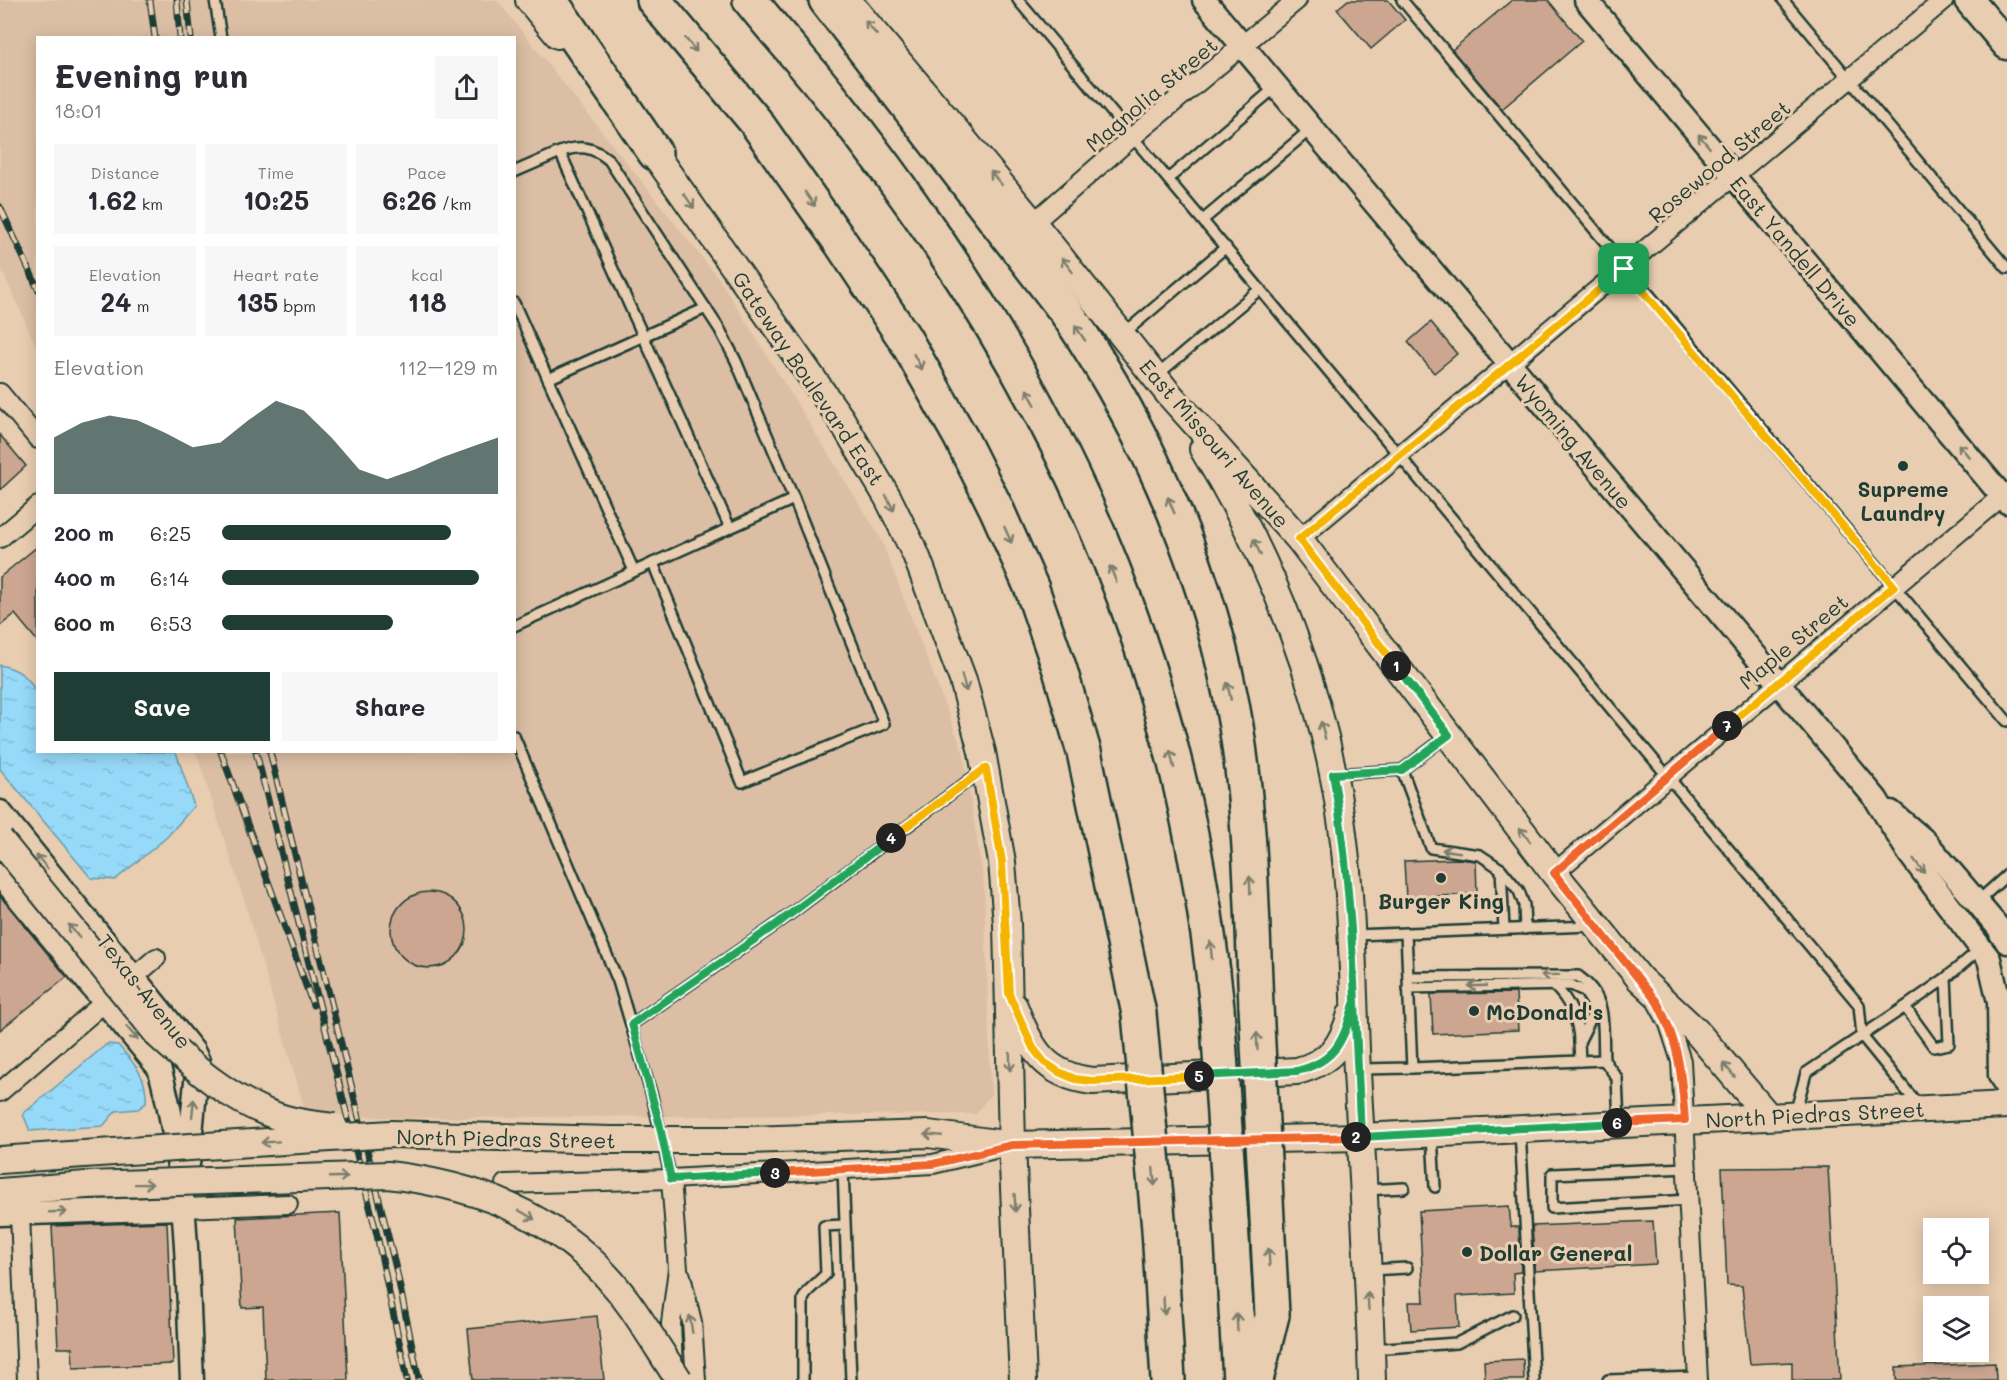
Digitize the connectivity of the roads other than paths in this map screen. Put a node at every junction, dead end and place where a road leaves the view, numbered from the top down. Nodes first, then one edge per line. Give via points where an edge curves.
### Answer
1 (215, 0) edge
2 (530, 0) edge
3 (550, 0) edge
4 (654, 0) edge
5 (750, 0) edge
6 (826, 0) edge
7 (847, 0) edge
8 (1018, 0) edge
9 (1204, 0) edge
10 (1298, 0) edge
11 (1402, 0) edge
12 (1586, 0) edge
13 (1783, 0) edge
14 (1944, 0) edge
15 (1969, 0) edge
16 (221, 36) edge
17 (2007, 45) edge
18 (1243, 46) junction
19 (1850, 80) junction
20 (1277, 86) junction
21 (1312, 128) junction
22 (1132, 137) junction
23 (560, 152) junction
24 (655, 153) junction
25 (516, 171) edge
26 (1735, 177) junction
27 (1168, 179) junction
28 (1203, 220) junction
29 (1033, 223) junction
30 (1226, 247) junction
31 (2007, 268) edge
32 (1624, 269) junction
33 (1260, 290) junction
34 (516, 307) edge
35 (706, 308) junction
36 (1122, 334) junction
37 (643, 336) junction
38 (1510, 364) junction
39 (548, 379) junction
40 (1162, 384) junction
41 (0, 393) edge
42 (36, 437) edge
43 (1400, 455) junction
44 (2005, 496) edge
45 (794, 499) junction
46 (36, 508) edge
47 (730, 528) junction
48 (0, 538) edge
49 (1299, 539) junction
50 (653, 563) junction
51 (634, 571) junction
52 (1894, 586) junction
53 (516, 625) edge
54 (1777, 683) junction
55 (2007, 721) edge
56 (1449, 735) junction
57 (516, 741) edge
58 (986, 768) junction
59 (1402, 770) junction
60 (1333, 774) junction
61 (1667, 776) junction
62 (1876, 799) junction
63 (0, 812) edge
64 (0, 840) edge
65 (1501, 869) junction
66 (1554, 873) junction
67 (2007, 875) edge
68 (0, 876) edge
69 (1976, 903) junction
70 (1958, 918) junction
71 (1598, 926) junction
72 (1504, 929) junction
73 (1525, 929) junction
74 (1406, 933) junction
75 (1351, 935) junction
76 (2006, 937) edge
77 (1982, 948) junction
78 (156, 958) dead end
79 (134, 977) junction
80 (1408, 977) junction
81 (1946, 978) junction
82 (1640, 979) junction
83 (1553, 985) junction
84 (1408, 988) junction
85 (1009, 994) junction
86 (106, 1001) junction
87 (1354, 1004) junction
88 (1905, 1007) junction
89 (632, 1024) junction
90 (1862, 1036) junction
91 (1579, 1042) junction
92 (1604, 1060) junction
93 (1580, 1061) junction
94 (1412, 1068) junction
95 (1357, 1070) junction
96 (2007, 1089) edge
97 (0, 1092) edge
98 (2007, 1105) edge
99 (1921, 1109) junction
100 (1795, 1114) junction
101 (1767, 1115) junction
102 (1685, 1120) junction
103 (1619, 1123) junction
104 (1520, 1128) junction
105 (1432, 1133) junction
106 (391, 1134) junction
107 (1361, 1137) junction
108 (1012, 1145) junction
109 (0, 1160) edge
110 (1688, 1168) junction
111 (843, 1169) junction
112 (671, 1179) junction
113 (505, 1184) dead end
114 (1435, 1187) dead end
115 (1404, 1188) dead end
116 (1363, 1190) junction
117 (0, 1192) edge
118 (1689, 1200) junction
119 (288, 1204) dead end
120 (183, 1208) junction
121 (10, 1214) edge
122 (844, 1225) junction
123 (1407, 1268) dead end
124 (678, 1269) junction
125 (1366, 1270) junction
126 (1513, 1315) dead end
127 (1371, 1349) junction
128 (1697, 1379) edge
129 (27, 1380) edge
130 (192, 1380) edge
131 (673, 1380) edge
132 (679, 1380) edge
133 (696, 1380) edge
134 (803, 1380) edge
135 (851, 1380) edge
136 (1023, 1380) edge
137 (1168, 1380) edge
138 (1240, 1380) edge
139 (1256, 1380) edge
140 (1372, 1380) edge
141 (1534, 1380) edge
142 (1608, 1380) edge

1 - 16 lane
2 - 24 main road, Gateway Boulevard East
3 - 24 highway
4 -> 137 highway, bridge via 755,121 905,339 961,438 1032,589 1084,752 1139,1014
138 -> 5 highway, bridge via 1209,937 1165,729 1136,631 1088,512 1011,361 938,242 831,96
139 -> 6 highway, bridge via 1272,1315 1249,848 1236,726 1202,588 1161,482 1101,363 1067,313
29 -> 7 main road, East Missouri Avenue
8 - 22 lane
9 - 18 street, Wyoming Avenue
10 - 18 street, Magnolia Street
11 - 32 lane
26 -> 12 street, East Yandell Drive
13 - 19 lane
14 - 19 street, Rosewood Street
15 - 17 main road
18 - 20 street, Wyoming Avenue
18 - 22 street, Magnolia Street
19 - 26 street, Rosewood Street
19 - 31 lane
20 - 21 street, Wyoming Avenue
20 - 27 lane
21 - 28 lane
21 - 38 street, Wyoming Avenue
22 - 27 lane
22 - 29 street, Magnolia Street
23 - 25 lane
23 - 35 lane via 586,146 609,160
23 - 37 lane
24 -> 58 main road, Gateway Boulevard East via 841,419 888,498 939,610 963,680
26 - 32 street, Rosewood Street
44 -> 26 street, East Yandell Drive
27 - 28 lane
28 - 30 lane
36 -> 29 main road, East Missouri Avenue
30 - 33 lane
30 - 36 lane
32 - 38 street, Rosewood Street
32 - 52 lane
33 - 40 lane
33 - 43 lane
34 - 39 lane
35 - 37 lane
35 - 45 lane via 736,361
36 - 40 main road, East Missouri Avenue
37 - 39 lane
37 - 47 lane
38 - 43 street, Rosewood Street
38 - 54 street, Wyoming Avenue
39 - 51 lane
40 - 49 main road, East Missouri Avenue
60 -> 40 main road via 1302,661 1278,594 1240,512
41 - 42 street
43 - 49 street, Rosewood Street
43 - 61 lane
44 - 52 street, Maple Street
45 - 47 lane
45 - 50 lane via 884,724 742,782
46 - 48 street
47 - 50 lane
49 - 56 main road, East Missouri Avenue
50 - 51 lane
51 - 53 lane
52 - 54 street, Maple Street
52 - 55 lane
54 - 61 street, Maple Street
54 - 62 street, Wyoming Avenue
56 - 59 lane
66 -> 56 main road, East Missouri Avenue
57 - 89 lane via 605,946
58 - 85 main road, Gateway Boulevard East via 1002,862
58 - 89 lane via 777,924
59 - 60 lane
65 -> 59 lane via 1480,855 1431,848
60 - 75 main road via 1342,826
61 - 66 street, Maple Street
61 - 90 lane via 1858,1005
62 - 69 street, Wyoming Avenue via 1925,841
62 -> 70 street, Wyoming Avenue via 1909,853
79 -> 63 street, Texas Avenue
106 -> 64 main road, bridge via 279,1118 203,1076 160,1037
65 - 72 lane
65 - 73 lane via 1519,891
66 - 71 main road, East Missouri Avenue
67 - 69 lane
68 - 86 street, Texas Avenue
69 - 70 street
69 - 76 street, Wyoming Avenue
70 - 77 street, Wyoming Avenue
71 - 73 lane
71 - 82 main road, East Missouri Avenue
72 - 73 lane
72 - 74 lane
74 - 75 lane
74 - 80 lane
75 - 87 main road
77 - 81 lane
77 - 96 street, Wyoming Avenue via 1999,1002 2000,1076
78 - 79 street
79 - 86 street
120 -> 79 street, Texas Avenue via 198,1061
80 - 84 lane
92 -> 80 lane via 1601,1001 1578,976
81 - 88 lane
81 - 88 lane via 1949,1044 1934,1047
101 -> 82 main road, East Missouri Avenue via 1696,1031
82 - 102 street, East Missouri Avenue via 1657,1002 1676,1042
83 -> 84 lane
83 - 91 lane via 1564,995 1579,1029
83 - 91 lane via 1571,985 1584,991 1592,1003 1592,1016
84 - 94 lane
85 - 87 main road via 1033,1048 1044,1062 1075,1079 1092,1081 1313,1067 1323,1062 1345,1036
85 -> 108 main road, Gateway Boulevard East
86 - 97 street
86 -> 120 street, Texas Avenue via 159,1068
87 - 95 main road
88 - 90 lane
89 - 112 lane
90 - 99 lane
90 - 100 lane via 1806,1073
91 - 93 lane
92 - 93 lane
92 - 103 lane via 1617,1078
93 - 94 lane
94 - 95 lane
95 - 107 main road
98 - 99 main road, North Piedras Street
99 - 100 main road, North Piedras Street
100 - 101 main road, North Piedras Street
101 - 102 main road, North Piedras Street
102 - 103 main road, North Piedras Street
102 - 110 street, East Missouri Avenue
103 - 104 main road, North Piedras Street
104 - 105 main road, North Piedras Street
104 - 141 lane
105 - 107 main road, North Piedras Street
105 - 114 lane
108 -> 106 main road, North Piedras Street, bridge via 928,1134 748,1140
106 -> 109 main road, North Piedras Street, bridge
107 - 108 main road, North Piedras Street
107 - 116 main road
108 - 111 street, North Piedras Street via 933,1164
108 -> 136 main road, Gateway Boulevard East
110 - 118 street, East Missouri Avenue
110 - 118 lane via 1551,1174 1552,1208
111 - 112 street, North Piedras Street
111 - 122 lane
112 - 113 street, North Piedras Street
112 - 124 street
115 - 116 lane
116 - 125 main road
117 -> 132 main road, North Piedras Street, bridge via 86,1185 388,1175 472,1190 516,1208 576,1248 631,1307
118 - 128 street, East Missouri Avenue
119 - 120 street
121 -> 120 street
120 - 130 street
121 - 129 street
122 - 134 lane via 824,1226 826,1274 803,1299
122 - 135 lane
123 - 125 lane
124 - 131 street via 671,1323
133 -> 124 street via 692,1322
127 -> 125 main road
126 - 127 lane via 1457,1343
127 - 140 main road
128 - 142 lane

